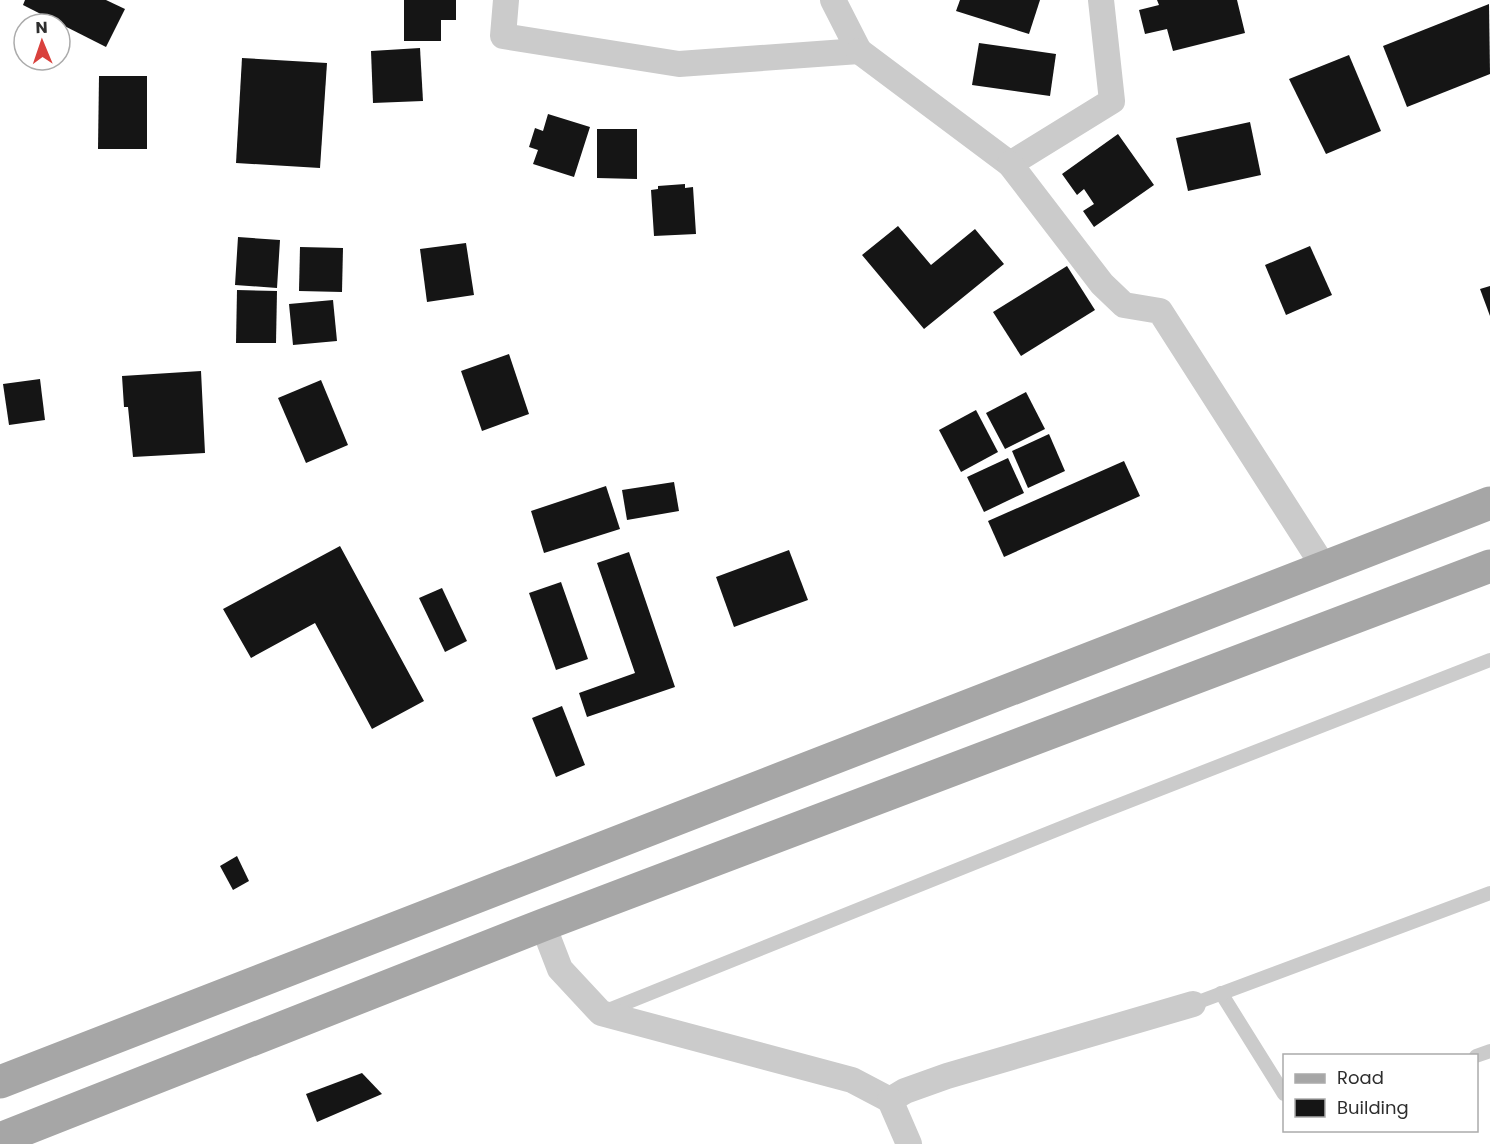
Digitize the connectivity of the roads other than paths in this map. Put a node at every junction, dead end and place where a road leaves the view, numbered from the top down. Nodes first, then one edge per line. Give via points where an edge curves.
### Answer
1 (506, 0) edge
2 (833, 0) edge
3 (1101, 0) edge
4 (859, 51) junction
5 (1010, 164) junction
6 (1490, 503) edge
7 (1324, 567) junction
8 (1490, 567) edge
9 (1490, 660) edge
10 (1490, 893) edge
11 (543, 925) junction
12 (1221, 993) junction
13 (1193, 1004) joint
14 (601, 1013) junction
15 (0, 1082) edge
16 (1283, 1092) edge
17 (890, 1100) junction
18 (0, 1139) edge
19 (909, 1144) edge

1 - 4 street via 503,36 679,63
2 - 4 street
3 - 5 street via 1112,101
4 - 5 street
5 - 7 street via 1102,284 1124,305 1160,311
6 - 7 main road
7 - 15 main road
8 - 11 main road
9 - 14 lane
10 - 12 lane
11 - 14 street via 560,969
11 - 18 main road
12 - 13 lane
12 - 16 lane
13 - 17 street via 947,1076
14 - 17 street via 852,1080
17 - 19 street

